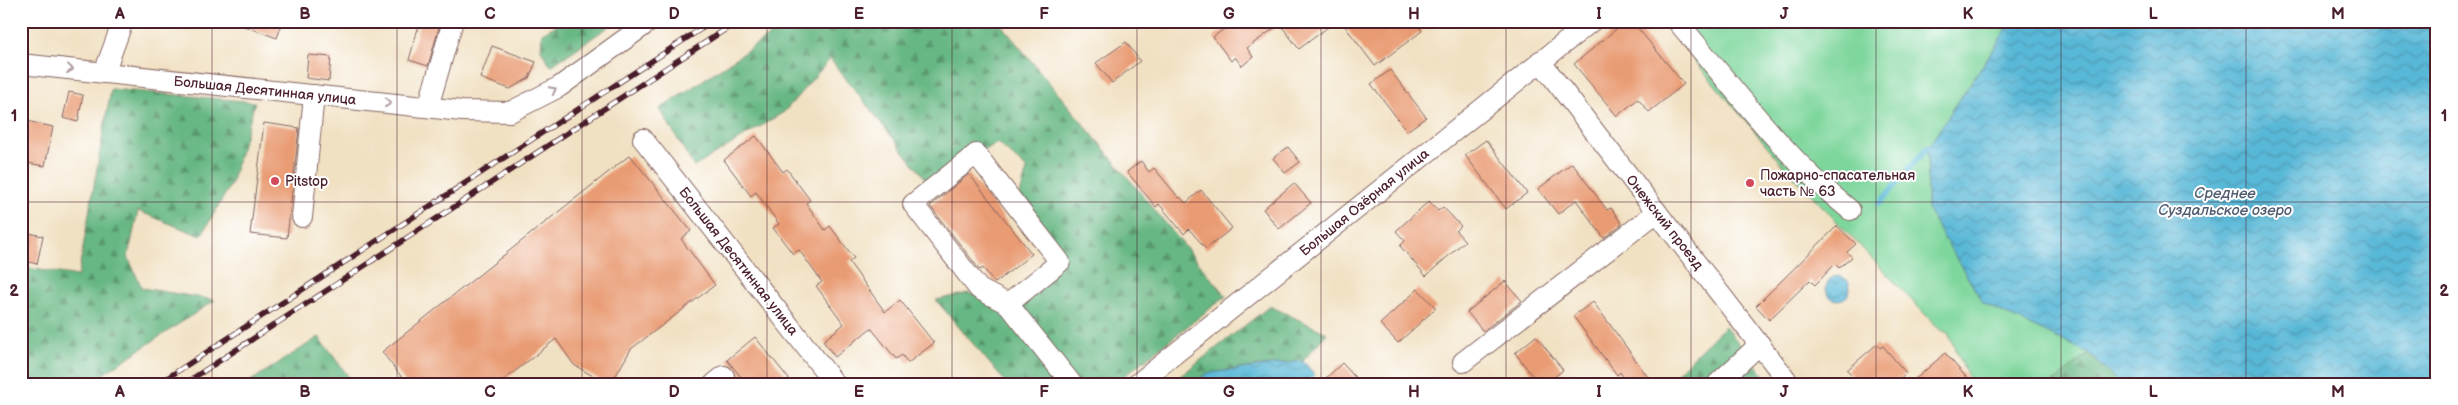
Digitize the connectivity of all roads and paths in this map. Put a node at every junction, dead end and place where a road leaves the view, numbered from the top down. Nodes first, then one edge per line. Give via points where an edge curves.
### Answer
1 (123, 21) edge
2 (453, 21) edge
3 (650, 21) edge
4 (1592, 21) edge
5 (1677, 21) edge
6 (1540, 61) junction
7 (21, 64) edge
8 (104, 73) junction
9 (314, 95) junction
10 (428, 107) junction
11 (643, 139) dead end
12 (1850, 210) dead end
13 (1657, 212) junction
14 (302, 217) dead end
15 (1008, 304) junction
16 (1760, 344) junction
17 (1463, 362) dead end
18 (835, 384) edge
19 (1072, 384) edge
20 (1137, 384) edge
21 (1717, 384) edge
22 (1787, 384) edge

1 - 8 street
2 - 10 street
10 -> 3 street, Большая Десятинная улица via 484,113 510,112 559,87
4 - 6 street, Большая Озёрная улица
5 - 12 street via 1810,174
6 - 13 street, Онежский проезд
6 - 20 street, Большая Озёрная улица
7 -> 8 street, Большая Десятинная улица
8 - 9 street, Большая Десятинная улица
9 -> 10 street, Большая Десятинная улица
9 - 14 street
11 - 18 street, Большая Десятинная улица
13 - 16 street, Онежский проезд
13 - 17 street
15 - 15 street via 979,289 913,204 976,154 1060,262
15 - 19 street
16 - 21 street
16 - 22 street, Онежский проезд

